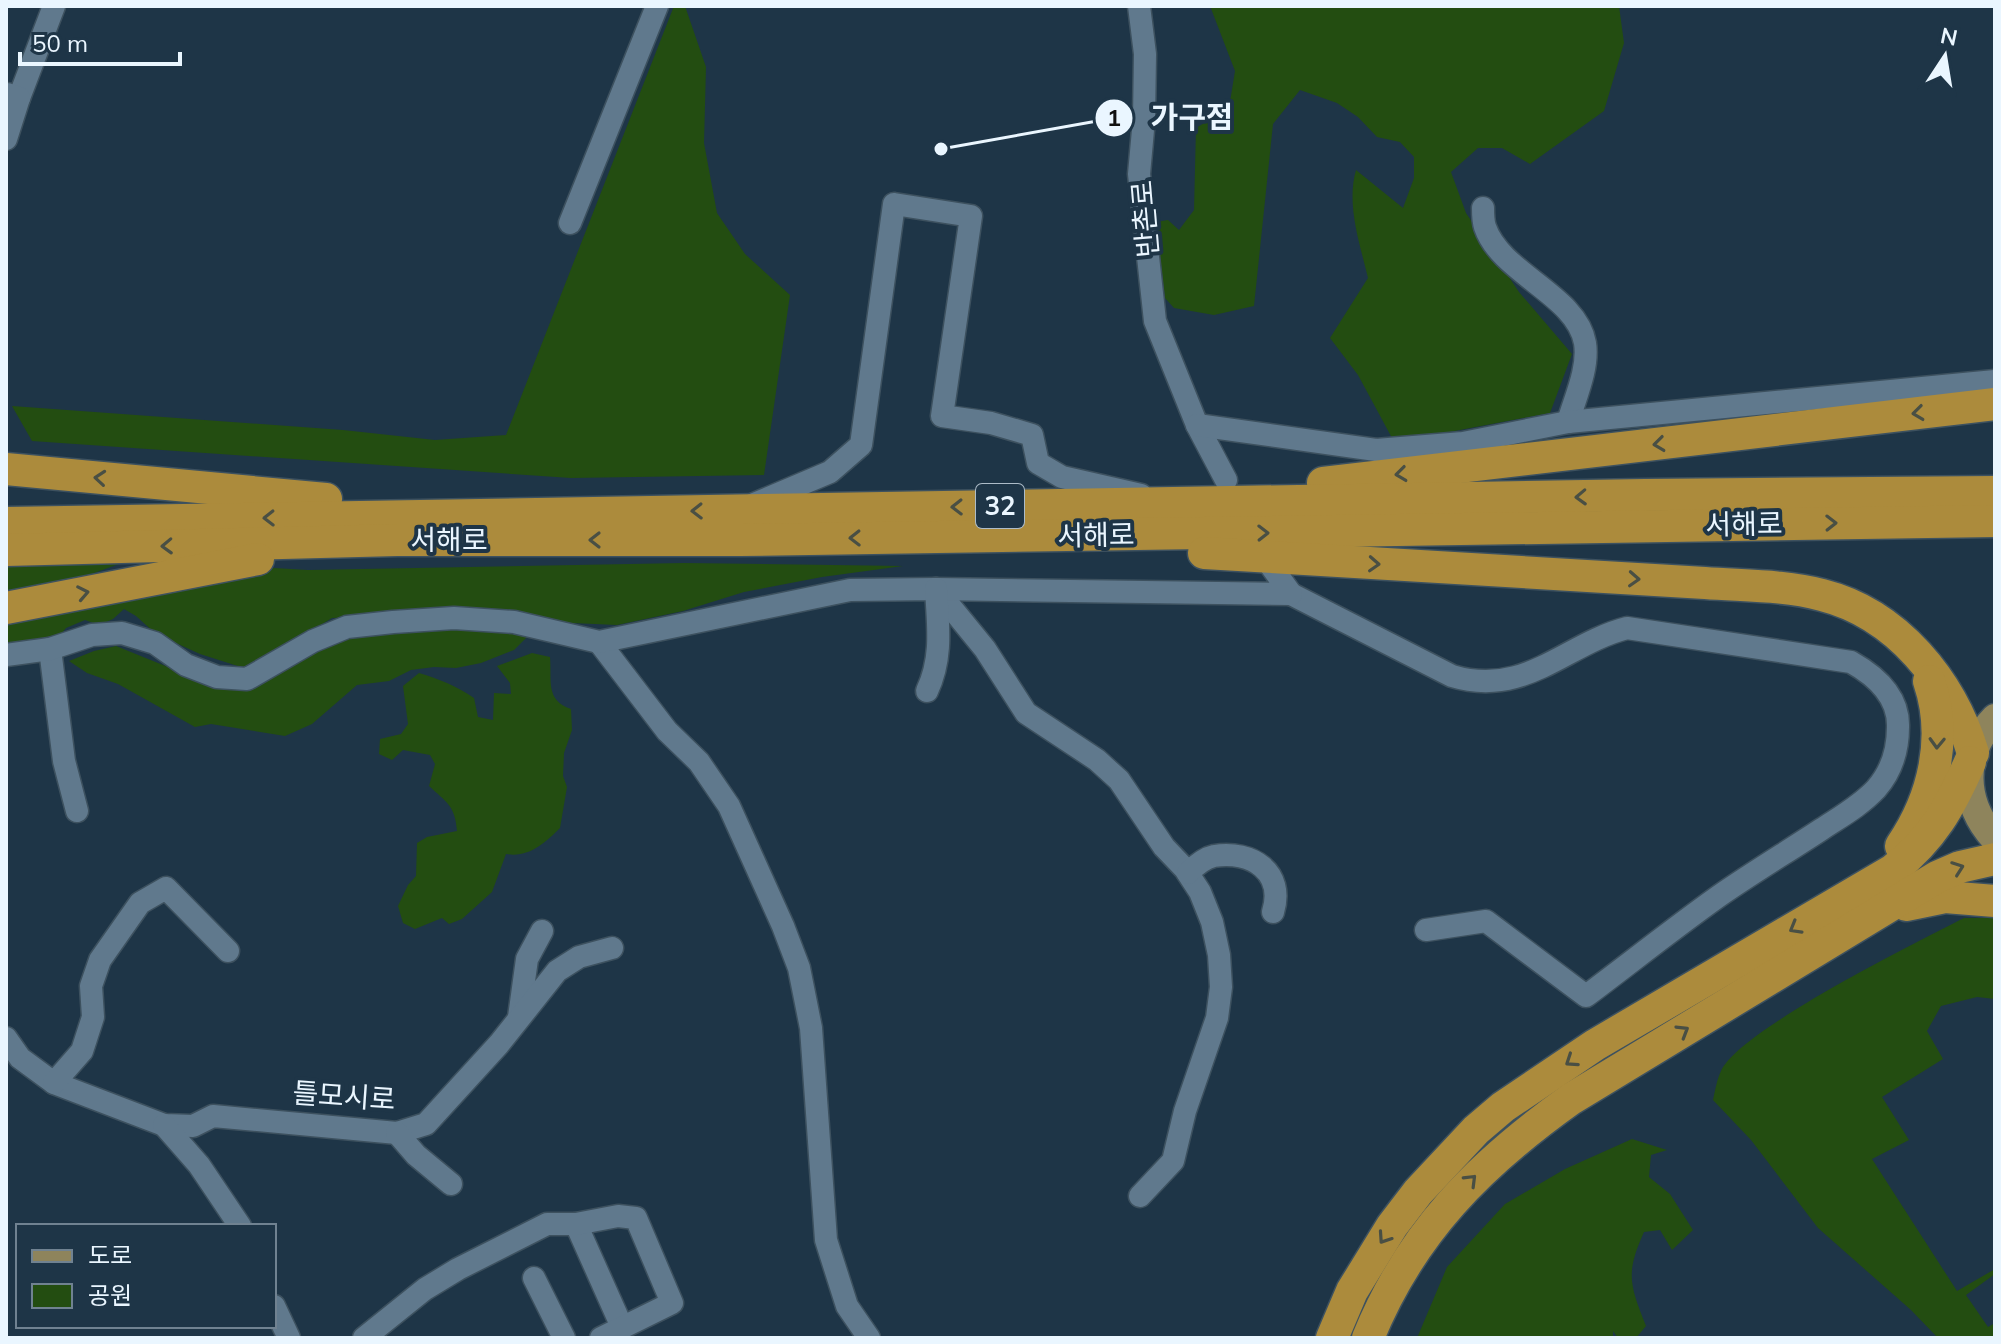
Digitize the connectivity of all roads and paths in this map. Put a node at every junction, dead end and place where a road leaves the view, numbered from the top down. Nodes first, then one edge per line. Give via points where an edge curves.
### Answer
1 (54, 6) edge
2 (657, 6) edge
3 (1139, 6) edge
4 (13, 96) edge
5 (6, 139) edge
6 (1483, 208) dead end
7 (570, 223) dead end
8 (1995, 381) edge
9 (1995, 404) edge
10 (1568, 422) junction
11 (1197, 425) junction
12 (6, 469) edge
13 (1995, 472) edge
14 (1226, 480) dead end
15 (1995, 492) edge
16 (1645, 495) junction
17 (1150, 497) junction
18 (1045, 505) junction
19 (739, 510) junction
20 (484, 514) junction
21 (1995, 521) edge
22 (6, 523) edge
23 (933, 537) junction
24 (348, 541) junction
25 (6, 550) edge
26 (1271, 566) dead end
27 (936, 589) junction
28 (1291, 594) junction
29 (6, 608) edge
30 (599, 642) junction
31 (1908, 644) junction
32 (50, 649) junction
33 (6, 655) edge
34 (927, 691) dead end
35 (1995, 718) edge
36 (1972, 757) junction
37 (77, 811) dead end
38 (1995, 839) edge
39 (1995, 859) edge
40 (1188, 873) junction
41 (1869, 901) junction
42 (1995, 901) edge
43 (1273, 912) dead end
44 (1426, 930) dead end
45 (542, 931) dead end
46 (612, 948) dead end
47 (228, 951) dead end
48 (519, 1017) junction
49 (6, 1038) edge
50 (54, 1083) junction
51 (164, 1125) junction
52 (397, 1133) junction
53 (451, 1184) dead end
54 (1140, 1196) dead end
55 (239, 1224) edge
56 (576, 1224) junction
57 (534, 1278) dead end
58 (276, 1310) edge
59 (622, 1327) junction
60 (289, 1338) edge
61 (364, 1338) edge
62 (564, 1338) edge
63 (601, 1338) edge
64 (869, 1338) edge
65 (1332, 1338) edge
66 (1368, 1338) edge

1 - 4 street
2 - 7 street
3 - 11 street, 반촌로 via 1145,54 1139,174 1155,321
4 - 5 street
6 - 10 street via 1485,227 1502,255 1580,329 1585,359
8 - 10 street
9 -> 17 highway via 1311,485
10 - 11 street via 1463,443 1376,450
11 - 14 street, 반촌로
20 -> 12 highway
13 - 16 highway
15 - 16 highway, 서해로 / 32
16 -> 18 highway, 서해로 / 32
17 - 18 highway
17 - 19 street via 1062,477 1038,463 1032,435 942,416 971,216 894,204 861,445 830,472
18 -> 19 highway, 서해로 / 32
19 -> 20 highway, 서해로 / 32
20 -> 22 highway, 서해로 / 32
23 -> 21 highway, 서해로 / 32
23 -> 24 highway, 서해로 / 32
23 -> 31 highway via 1785,589 1819,594 1860,610
24 -> 25 highway, 서해로 / 32
29 -> 24 highway
26 - 28 street
27 - 28 street
27 - 30 street via 850,590
27 - 34 street via 940,650
27 - 40 street via 985,649 1026,713 1119,780
28 - 44 street via 1474,683 1549,666 1627,628 1851,662 1882,684 1894,701 1898,741 1877,788 1719,896 1586,996 1486,921
30 - 32 street via 514,622 393,622 347,627 247,679 217,677 186,665 155,643 122,633 92,635
30 - 64 street via 729,806 783,926 799,968 811,1028 826,1240 847,1306
31 - 36 highway via 1948,696 1965,728
31 -> 41 highway via 1933,694 1936,759 1911,832
32 - 33 street
32 - 37 street via 64,761
35 - 36 main road
36 - 38 main road via 1973,804
36 - 41 highway via 1932,834
41 -> 39 highway
40 - 43 street via 1214,856 1251,858 1269,873 1277,892
40 - 54 street via 1212,922 1219,955 1217,1018 1173,1161
41 - 42 highway
41 -> 65 highway via 1595,1045 1503,1107 1418,1192 1392,1226 1352,1291
66 -> 41 highway via 1427,1232 1459,1191 1510,1145
45 - 48 street via 527,959
46 - 48 street, 틀모시로 via 579,957 557,971
47 - 50 street via 166,888 140,903 100,960 91,986 93,1017 82,1051
48 - 52 street, 틀모시로 via 426,1124
49 - 50 street, 틀모시로 via 20,1058
50 - 51 street, 틀모시로
51 - 52 street, 틀모시로 via 193,1126 213,1116
51 - 55 street
52 - 53 street
56 - 59 street
56 - 59 street via 636,1218 672,1303
56 - 61 street via 547,1224 458,1269
57 - 62 street
58 - 60 street
59 - 63 street

